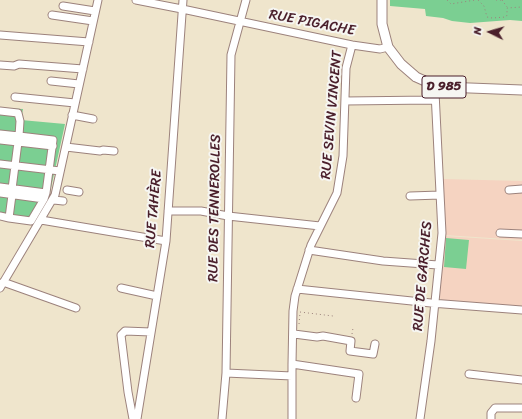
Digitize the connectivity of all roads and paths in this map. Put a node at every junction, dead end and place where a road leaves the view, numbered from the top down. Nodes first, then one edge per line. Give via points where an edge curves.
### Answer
1 (98, 0) edge
2 (136, 0) edge
3 (183, 0) edge
4 (246, 0) edge
5 (382, 0) edge
6 (447, 0) edge
7 (475, 0) edge
8 (478, 0) edge
9 (496, 0) edge
10 (502, 0) edge
11 (63, 6) dead end
12 (522, 7) edge
13 (507, 8) junction
14 (183, 9) junction
15 (96, 11) junction
16 (52, 16) dead end
17 (93, 21) junction
18 (239, 22) junction
19 (0, 35) edge
20 (89, 42) junction
21 (352, 45) junction
22 (388, 47) junction
23 (0, 65) edge
24 (83, 69) junction
25 (52, 81) dead end
26 (79, 84) junction
27 (436, 86) junction
28 (520, 89) edge
29 (15, 97) dead end
30 (345, 101) junction
31 (435, 101) junction
32 (75, 103) junction
33 (0, 111) edge
34 (72, 115) junction
35 (94, 119) dead end
36 (0, 134) edge
37 (18, 139) junction
38 (0, 140) edge
39 (66, 147) junction
40 (114, 151) dead end
41 (0, 164) edge
42 (16, 165) junction
43 (49, 169) junction
44 (60, 171) junction
45 (0, 187) edge
46 (62, 189) junction
47 (522, 189) edge
48 (509, 190) dead end
49 (12, 192) junction
50 (79, 192) dead end
51 (0, 193) edge
52 (440, 195) junction
53 (45, 196) junction
54 (410, 196) dead end
55 (54, 199) junction
56 (63, 200) dead end
57 (168, 210) junction
58 (0, 216) edge
59 (228, 216) junction
60 (9, 218) junction
61 (42, 220) junction
62 (320, 226) junction
63 (500, 233) dead end
64 (522, 234) edge
65 (166, 241) junction
66 (309, 250) junction
67 (438, 264) junction
68 (2, 285) edge
69 (121, 288) dead end
70 (297, 289) junction
71 (157, 296) junction
72 (434, 303) junction
73 (76, 308) dead end
74 (522, 310) edge
75 (297, 312) junction
76 (333, 316) dead end
77 (353, 328) dead end
78 (151, 332) junction
79 (296, 334) junction
80 (352, 341) junction
81 (375, 344) dead end
82 (292, 364) junction
83 (226, 373) junction
84 (469, 374) dead end
85 (292, 376) junction
86 (522, 380) edge
87 (356, 398) dead end
88 (522, 408) edge
89 (133, 419) edge
90 (137, 419) edge
91 (222, 419) edge
92 (292, 419) edge
93 (420, 419) edge
94 (491, 419) edge

1 - 15 street
2 - 14 street, RUE PIGACHE
3 - 14 street, RUE TAHÈRE
4 - 18 street, RUE DES TENNEROLLES
5 - 22 main road, D 985 via 382,24
6 - 7 path via 450,4
8 - 13 path via 484,6 487,17 506,17
9 - 10 path
10 - 13 path
11 - 15 street
12 - 13 path
14 - 18 street, RUE PIGACHE
14 - 57 street, RUE TAHÈRE
15 - 17 street
16 - 17 street
17 - 20 street
18 - 21 street, RUE PIGACHE
18 - 59 street, RUE DES TENNEROLLES via 231,56
19 - 20 street
20 - 24 street
21 - 22 street, RUE PIGACHE via 380,49
21 - 30 street, RUE SEVIN VINCENT via 346,68
22 - 27 main road, D 985 via 407,70
23 - 24 street
24 - 26 street
25 - 26 street
26 - 32 street
27 - 28 main road, D 985
27 - 31 street, RUE DE GARCHES
29 - 32 street
30 - 31 street
30 - 62 street, RUE SEVIN VINCENT via 343,156 337,193
31 - 52 street, RUE DE GARCHES
32 - 34 street
33 - 37 street via 18,113
34 - 35 street
34 - 39 street
36 - 37 street
37 - 38 street
37 - 42 street
37 - 43 street via 53,140
39 - 40 street
39 - 44 street
41 - 42 street
42 - 43 street
42 - 49 street
43 - 44 street
43 - 53 street
44 - 46 street
45 - 49 street
46 - 50 street
46 - 55 street
47 - 48 street
49 - 51 street
49 - 53 street
49 - 60 street
52 - 54 street
52 - 67 street, RUE DE GARCHES via 442,233
53 - 60 street via 31,221
55 - 56 street
55 - 61 street
57 - 59 street via 201,211
57 - 65 street, RUE TAHÈRE
58 - 60 street
59 - 62 street
59 - 83 street, RUE DES TENNEROLLES
61 - 65 street
61 - 68 street
62 - 66 street, RUE SEVIN VINCENT
63 - 64 street
65 - 71 street, RUE TAHÈRE
66 - 67 street via 384,261
66 - 70 street, RUE SEVIN VINCENT
67 - 72 street, RUE DE GARCHES
68 - 73 street
69 - 71 street
70 - 72 street
70 - 75 street, RUE SEVIN VINCENT
71 - 78 street, RUE TAHÈRE
72 - 74 street
72 - 93 street, RUE DE GARCHES
75 - 76 path
75 - 79 street, RUE SEVIN VINCENT
75 - 79 path
77 - 80 path
78 - 89 street via 125,331 121,335
78 - 90 street, RUE TAHÈRE
79 - 80 street
79 - 82 street, RUE SEVIN VINCENT
80 - 81 street via 350,351 373,354
82 - 85 street, RUE SEVIN VINCENT
82 - 87 street via 359,374
83 - 85 street
83 - 91 street, RUE DES TENNEROLLES
84 - 86 street
85 - 92 street, RUE SEVIN VINCENT
88 - 94 street via 495,408 491,413

